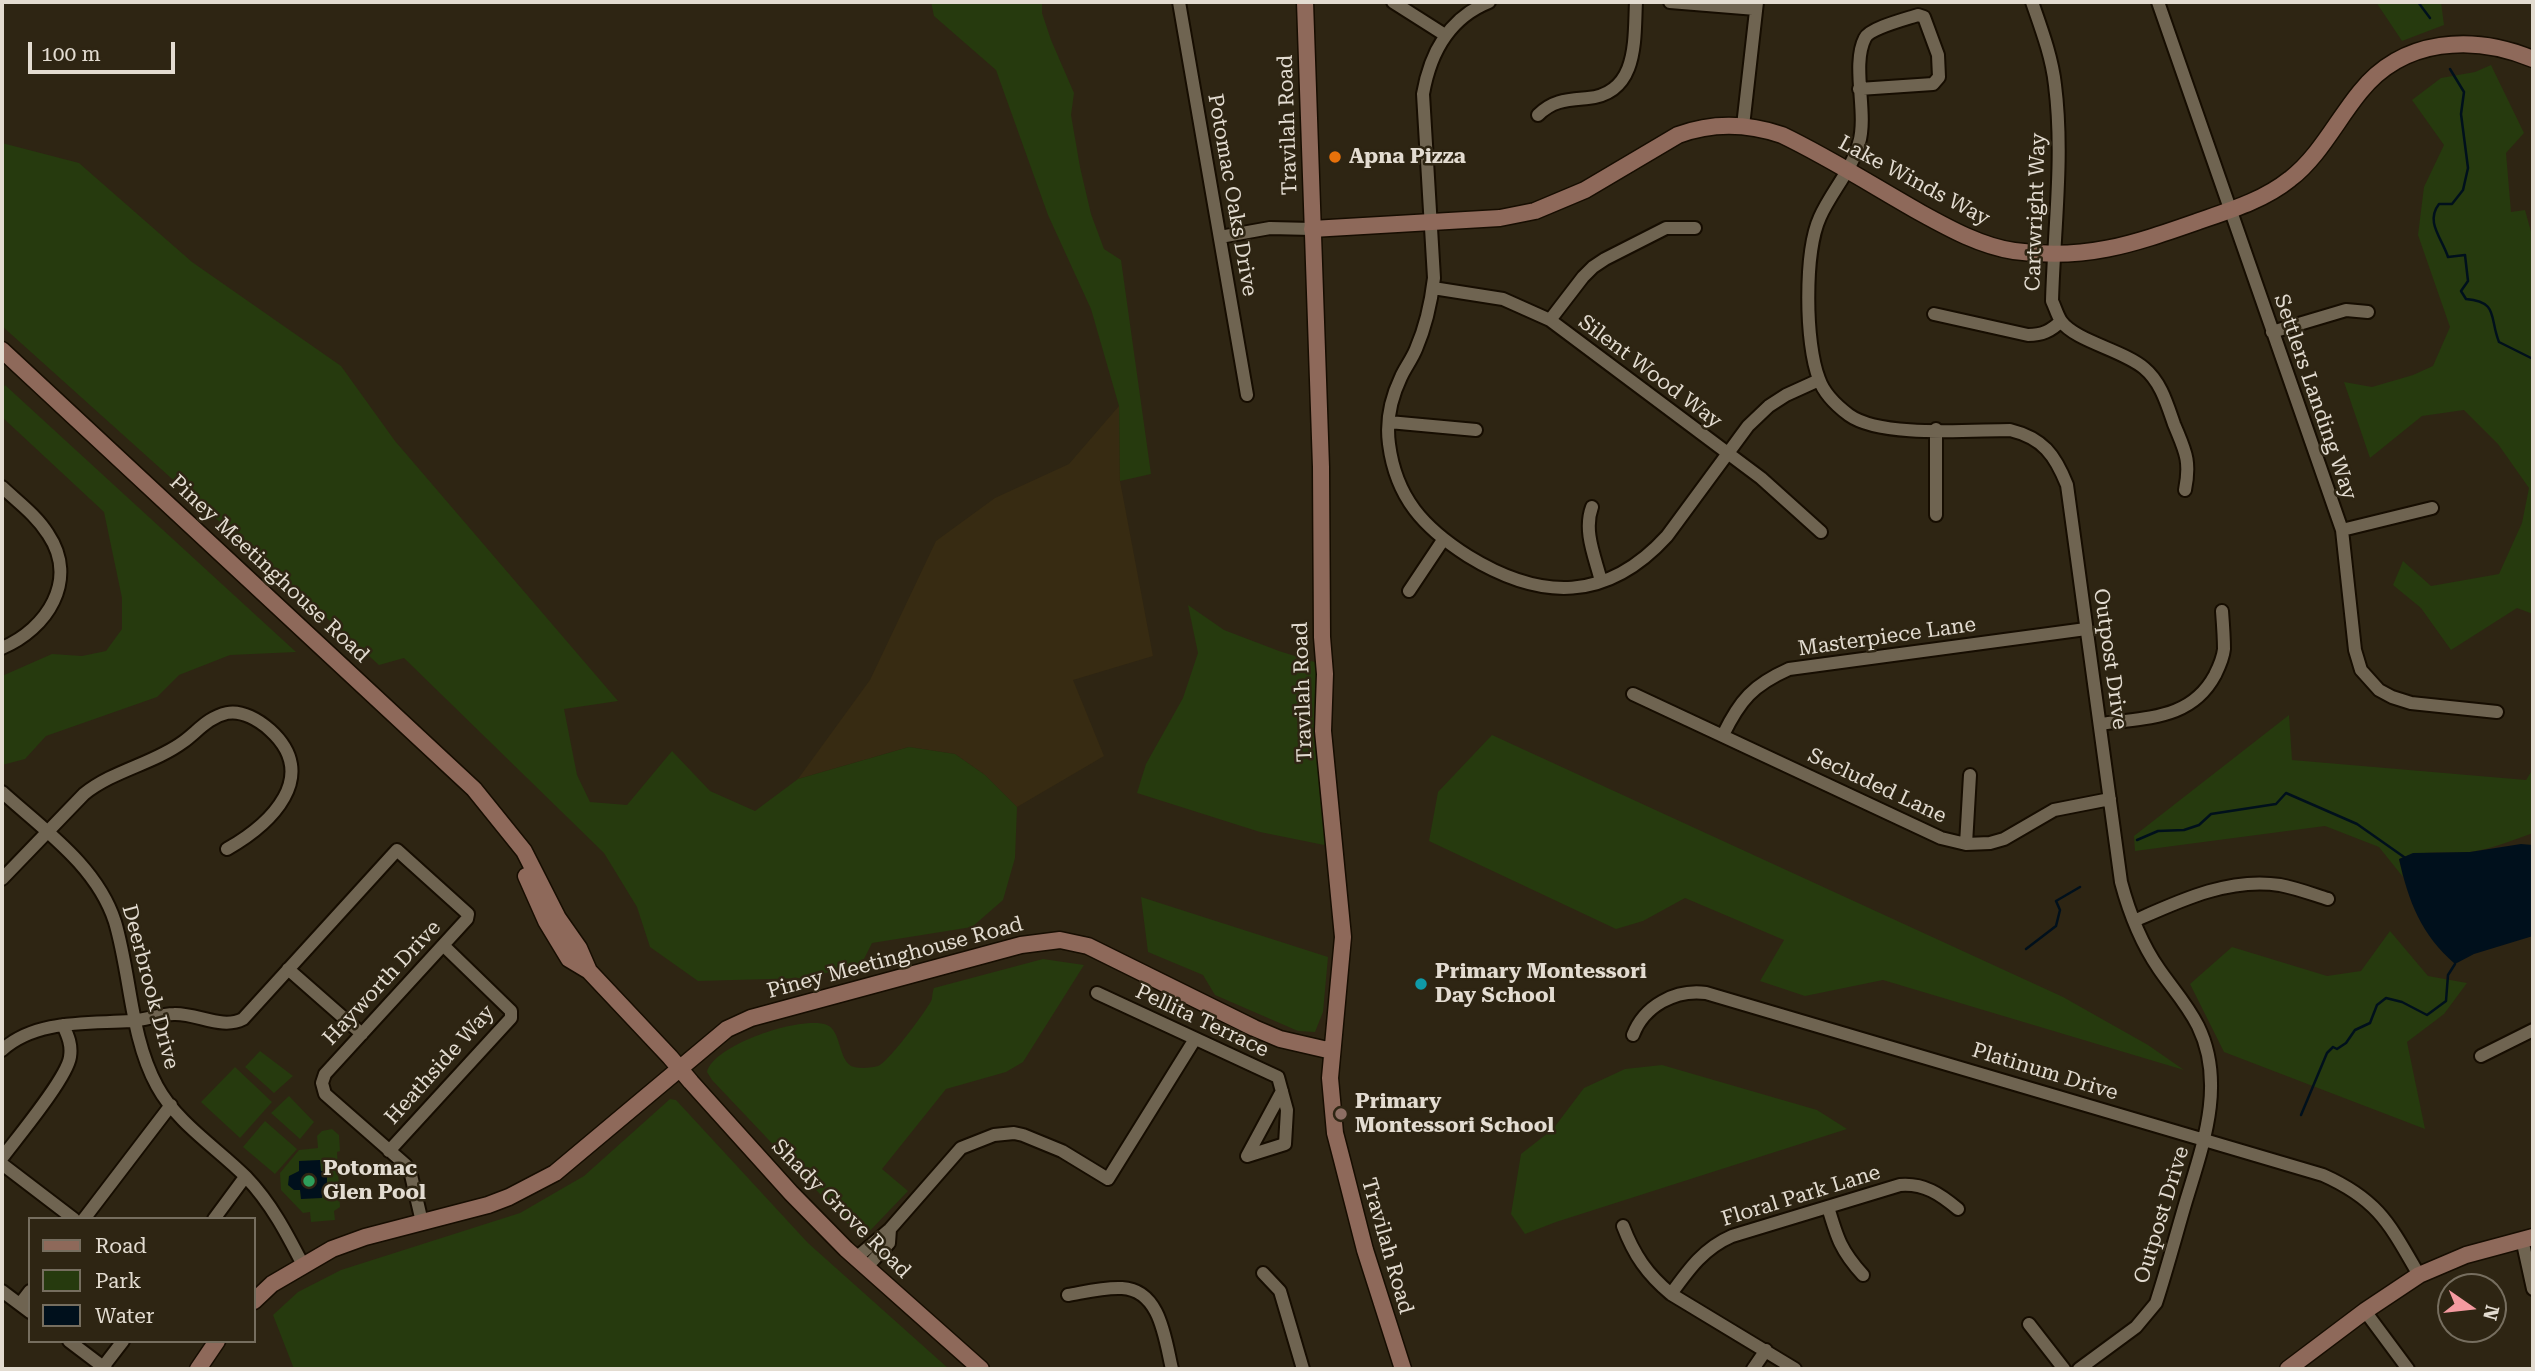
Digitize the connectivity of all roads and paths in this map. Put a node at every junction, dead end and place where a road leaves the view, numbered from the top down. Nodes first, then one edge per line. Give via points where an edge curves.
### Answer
1 (1180, 2) edge
2 (1305, 2) edge
3 (1392, 2) edge
4 (1489, 2) edge
5 (1636, 2) edge
6 (1670, 2) edge
7 (2032, 2) edge
8 (2158, 2) edge
9 (1757, 5) edge
10 (1445, 35) junction
11 (2533, 59) edge
12 (1859, 89) junction
13 (1538, 114) dead end
14 (1743, 125) junction
15 (1846, 171) junction
16 (2230, 211) junction
17 (1430, 222) junction
18 (1695, 228) dead end
19 (1312, 229) junction
20 (1220, 237) junction
21 (2053, 254) junction
22 (1433, 288) junction
23 (2368, 312) dead end
24 (1934, 314) dead end
25 (1550, 320) junction
26 (2061, 321) junction
27 (2272, 332) junction
28 (2, 350) edge
29 (1819, 380) junction
30 (1247, 395) dead end
31 (1389, 422) junction
32 (1936, 429) junction
33 (1476, 430) dead end
34 (1727, 454) junction
35 (2, 487) edge
36 (2185, 491) dead end
37 (1592, 507) dead end
38 (2432, 508) dead end
39 (1936, 515) dead end
40 (2342, 530) junction
41 (1821, 532) dead end
42 (1443, 540) junction
43 (1601, 582) junction
44 (1409, 591) dead end
45 (2222, 611) dead end
46 (2086, 629) junction
47 (2, 648) edge
48 (1633, 694) dead end
49 (2497, 712) dead end
50 (2101, 724) junction
51 (1723, 735) junction
52 (1970, 775) dead end
53 (2, 792) edge
54 (2110, 799) junction
55 (47, 832) junction
56 (1966, 844) junction
57 (227, 849) dead end
58 (2, 879) edge
59 (2328, 899) dead end
60 (2134, 921) junction
61 (444, 946) junction
62 (288, 969) junction
63 (1097, 993) dead end
64 (135, 1021) junction
65 (63, 1025) junction
66 (2533, 1030) edge
67 (362, 1034) junction
68 (1633, 1035) dead end
69 (1195, 1039) junction
70 (2, 1050) edge
71 (1332, 1051) junction
72 (2481, 1056) dead end
73 (680, 1069) junction
74 (1282, 1091) junction
75 (171, 1105) junction
76 (2204, 1141) junction
77 (389, 1151) junction
78 (2, 1161) edge
79 (245, 1177) junction
80 (1828, 1207) junction
81 (1958, 1209) dead end
82 (72, 1217) edge
83 (86, 1217) edge
84 (215, 1217) edge
85 (422, 1222) junction
86 (1623, 1226) dead end
87 (2528, 1238) edge
88 (861, 1263) junction
89 (303, 1265) junction
90 (1263, 1273) dead end
91 (1863, 1275) dead end
92 (2419, 1275) junction
93 (2533, 1289) edge
94 (2, 1291) edge
95 (1671, 1294) junction
96 (1068, 1295) dead end
97 (256, 1299) edge
98 (25, 1308) edge
99 (2365, 1311) junction
100 (2029, 1324) dead end
101 (72, 1343) edge
102 (122, 1343) edge
103 (216, 1343) edge
104 (1766, 1350) junction
105 (1302, 1367) edge
106 (104, 1368) edge
107 (198, 1369) edge
108 (981, 1369) edge
109 (1172, 1369) edge
110 (1287, 1369) edge
111 (1403, 1369) edge
112 (1753, 1369) edge
113 (1795, 1369) edge
114 (2064, 1369) edge
115 (2079, 1369) edge
116 (2288, 1369) edge
117 (2408, 1369) edge

1 - 20 street, Potomac Oaks Drive
2 - 19 main road, Travilah Road
3 - 10 street
4 - 10 street via 1472,10
5 - 13 street via 1634,55 1617,84 1595,97 1558,100
6 - 9 street
7 - 21 street, Cartwright Way via 2055,82 2059,140
8 - 16 street, Settlers Landing Way
9 - 14 street
10 - 17 street via 1427,71 1423,94
11 - 16 main road, Lake Winds Way via 2479,43 2442,44 2403,58 2361,90 2292,178 2266,196
12 - 12 street, Outpost Drive via 1864,40 1869,32 1918,15 1924,17 1938,55 1939,77 1933,84
12 - 15 street, Outpost Drive via 1859,144
14 - 15 main road, Lake Winds Way via 1782,135
14 - 17 main road, Lake Winds Way via 1711,126 1678,135 1584,190 1535,211
15 - 21 main road, Lake Winds Way via 1972,239 2010,250
15 - 29 street, Outpost Drive via 1819,218 1809,258 1811,349
16 - 21 main road, Lake Winds Way via 2129,246
16 - 27 street, Settlers Landing Way
17 - 19 main road, Lake Winds Way
17 - 22 street
18 - 25 street via 1666,228 1605,259 1583,277
19 - 20 street via 1270,228
19 - 71 main road, Travilah Road via 1321,467 1323,731 1343,928
20 - 30 street, Potomac Oaks Drive
21 - 26 street, Cartwright Way via 2052,301
22 - 25 street, Silent Wood Way via 1503,299
22 - 31 street via 1425,328 1395,392
23 - 27 street via 2346,310
24 - 26 street via 2028,335 2039,335
25 - 34 street, Silent Wood Way
26 - 36 street via 2072,331 2132,359 2155,380 2188,460
27 - 40 street, Settlers Landing Way
28 - 73 main road, Piney Meetinghouse Road via 474,789 502,825 546,921 569,958 589,971
29 - 32 street, Outpost Drive via 1838,406 1865,424
29 - 34 street via 1769,406
31 - 33 street
31 - 42 street via 1392,463 1402,492
32 - 39 street
32 - 46 street, Outpost Drive via 2023,433 2046,447 2058,463 2067,485
34 - 41 street, Silent Wood Way
34 - 43 street via 1653,551 1629,570
35 - 47 street via 50,536 59,565 54,602 44,619 28,635
37 - 43 street via 1588,531
38 - 40 street
40 - 49 street, Settlers Landing Way via 2355,650 2369,681 2392,697 2411,703
42 - 43 street via 1491,570 1527,584 1559,589
42 - 44 street
45 - 50 street via 2221,663 2199,698 2173,713
46 - 50 street, Outpost Drive
46 - 51 street, Masterpiece Lane via 1789,669 1747,695
48 - 51 street, Secluded Lane
50 - 54 street, Outpost Drive
51 - 56 street, Secluded Lane via 1941,838
52 - 56 street
53 - 55 street, Deerbrook Drive
54 - 56 street, Secluded Lane via 2054,810 2004,839
54 - 60 street, Outpost Drive via 2121,881
55 - 57 street via 98,782 181,744 208,720 228,713 261,722 283,741 291,757 292,779 286,797 249,837
55 - 58 street
55 - 64 street, Deerbrook Drive via 89,873 105,900
59 - 60 street via 2282,886 2239,884
60 - 76 street, Outpost Drive via 2159,969 2199,1028 2211,1088
61 - 62 street, Hayworth Drive via 468,914 397,850
61 - 67 street, Hayworth Drive
61 - 77 street, Heathside Way via 511,1011 511,1018
62 - 64 street, Hayworth Drive via 236,1022 173,1014
62 - 67 street
63 - 69 street, Pellita Terrace
64 - 65 street
64 - 75 street, Deerbrook Drive via 157,1086
65 - 70 street via 37,1030
65 - 78 street via 71,1043 70,1060
66 - 72 street
67 - 77 street, Hayworth Drive via 322,1083 325,1094
68 - 76 street, Platinum Drive via 1645,1014 1667,998 1693,991 1706,993
69 - 74 street, Pellita Terrace via 1278,1077
69 - 88 street via 1108,1179 1062,1151 1023,1135 994,1135 961,1148 890,1229 889,1243
71 - 73 main road, Piney Meetinghouse Road via 1254,1028 1102,952 1060,940 1021,945 751,1018 727,1029
71 - 111 main road, Travilah Road via 1330,1078 1338,1144
73 - 85 main road via 555,1173 488,1205
73 - 88 main road, Shady Grove Road
74 - 74 street via 1253,1145 1247,1156 1285,1144 1287,1110
75 - 79 street, Deerbrook Drive
75 - 83 street
76 - 92 street, Platinum Drive via 2350,1187 2387,1219
76 - 115 street, Outpost Drive via 2156,1303 2136,1327
77 - 85 street, Hayworth Drive via 411,1175
78 - 82 street
79 - 84 street
79 - 89 street, Deerbrook Drive via 265,1198
80 - 81 street, Floral Park Lane via 1912,1184
80 - 91 street via 1847,1258
80 - 95 street, Floral Park Lane via 1718,1242 1705,1251
85 - 89 main road via 365,1237
86 - 95 street via 1638,1261
87 - 92 main road via 2466,1255
87 - 93 street
88 - 108 main road, Shady Grove Road
89 - 97 main road
90 - 105 street via 1280,1291
92 - 99 main road
94 - 98 street
95 - 104 street
96 - 109 street via 1123,1288 1146,1299 1161,1321
99 - 116 main road
99 - 117 street
100 - 114 street
101 - 106 street
102 - 106 street
103 - 107 main road
104 - 112 street
104 - 113 street
105 - 110 street

